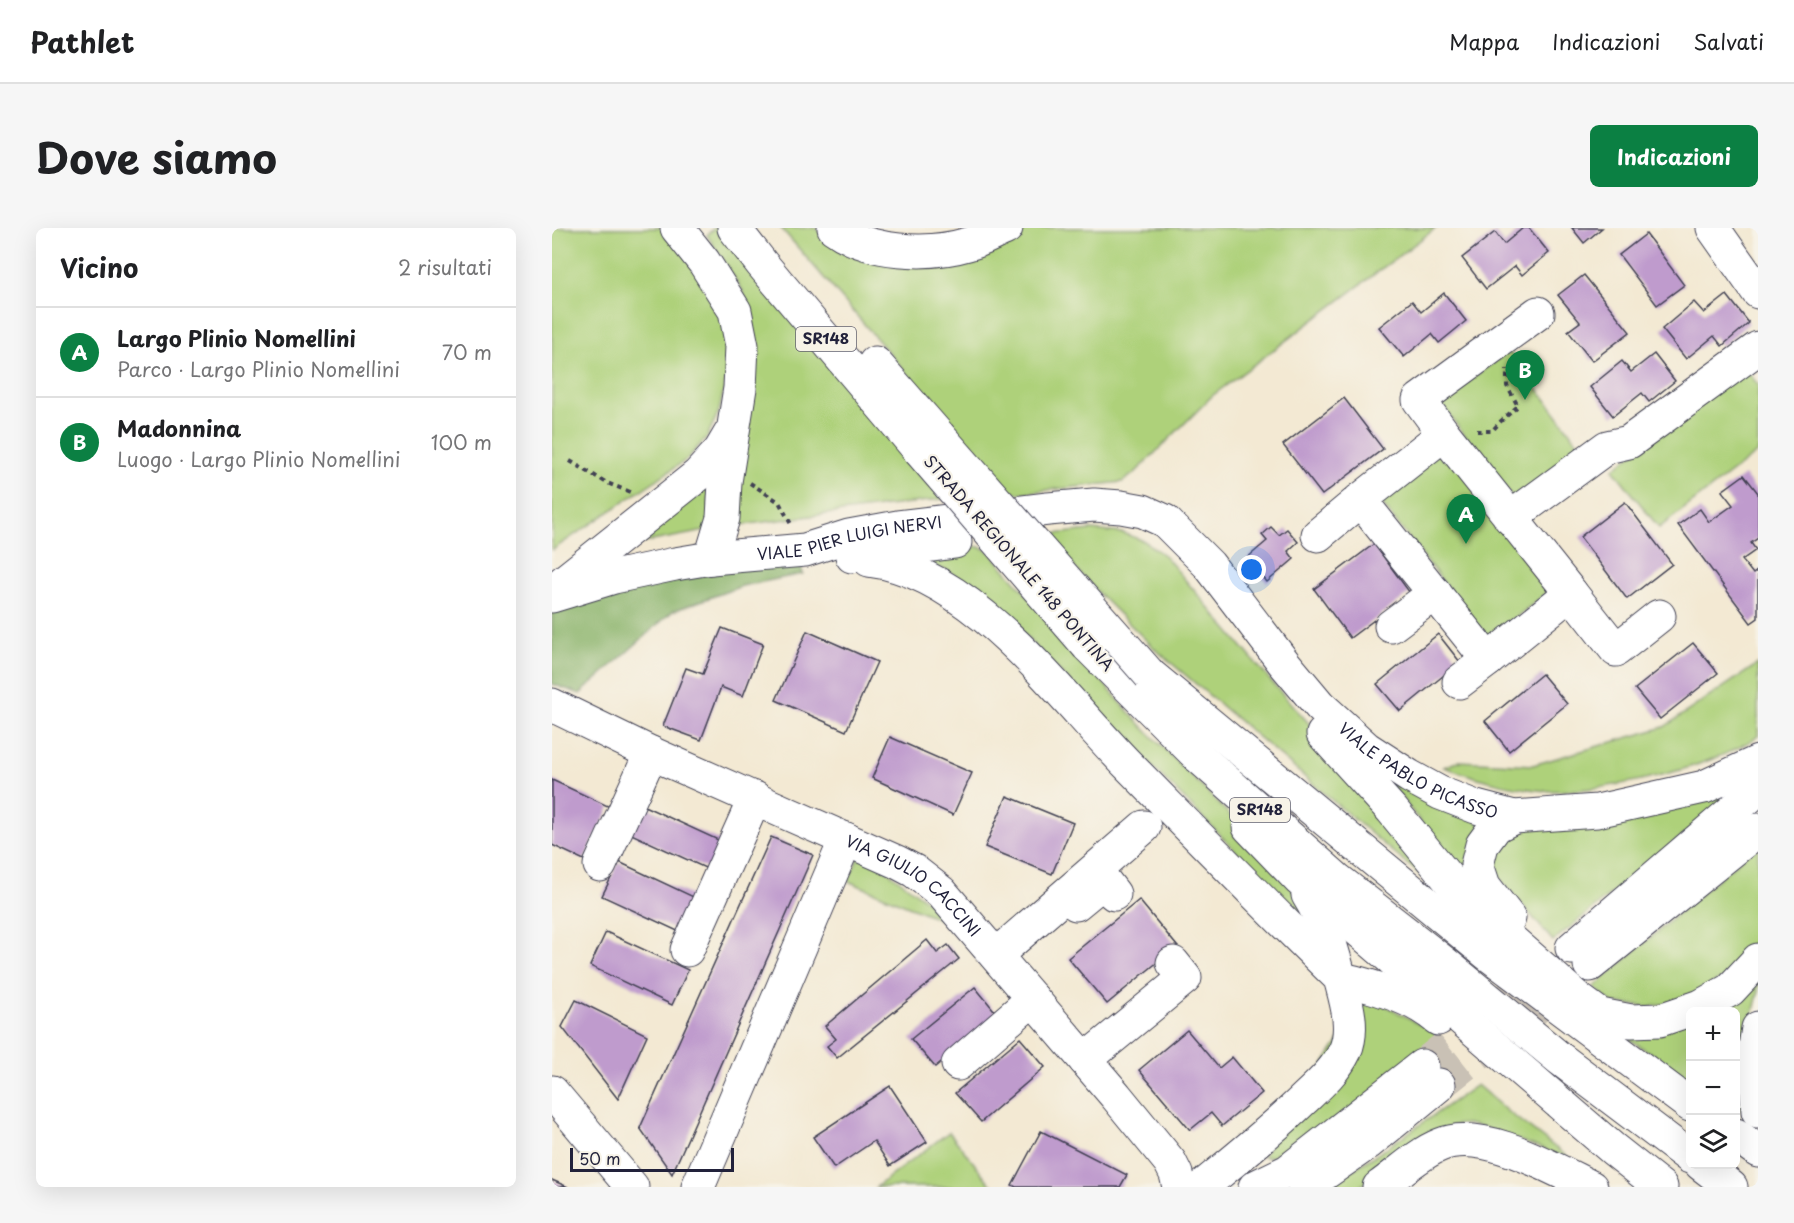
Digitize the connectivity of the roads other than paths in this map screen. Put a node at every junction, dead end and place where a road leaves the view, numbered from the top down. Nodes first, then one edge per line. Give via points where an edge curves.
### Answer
1 (677, 228) edge
2 (734, 228) edge
3 (758, 228) edge
4 (834, 228) edge
5 (1006, 228) edge
6 (1713, 228) edge
7 (1758, 292) edge
8 (1538, 313) dead end
9 (1758, 348) edge
10 (734, 427) junction
11 (1447, 439) junction
12 (929, 443) junction
13 (1360, 500) junction
14 (1510, 518) junction
15 (1165, 521) joint
16 (1318, 535) dead end
17 (805, 550) junction
18 (844, 557) junction
19 (711, 558) junction
20 (552, 591) edge
21 (1435, 593) junction
22 (1571, 594) junction
23 (552, 596) edge
24 (1659, 616) dead end
25 (1391, 626) dead end
26 (1088, 646) junction
27 (1488, 660) junction
28 (1150, 675) junction
29 (1459, 682) dead end
30 (552, 705) edge
31 (651, 753) junction
32 (1758, 762) edge
33 (1758, 789) edge
34 (755, 798) junction
35 (1514, 817) junction
36 (1144, 827) dead end
37 (1758, 830) edge
38 (846, 838) junction
39 (600, 865) dead end
40 (1300, 880) junction
41 (1114, 894) dead end
42 (687, 950) dead end
43 (1000, 960) junction
44 (1758, 960) edge
45 (1443, 962) junction
46 (1173, 963) dead end
47 (1340, 978) junction
48 (1577, 998) junction
49 (1033, 999) junction
50 (1758, 1028) edge
51 (1085, 1060) junction
52 (958, 1064) dead end
53 (552, 1092) edge
54 (1686, 1102) edge
55 (1758, 1111) edge
56 (1740, 1139) edge
57 (1758, 1151) edge
58 (1686, 1154) edge
59 (1708, 1169) edge
60 (702, 1184) edge
61 (632, 1187) edge
62 (1179, 1187) edge
63 (1202, 1187) edge
64 (1255, 1187) edge
65 (1305, 1187) edge
66 (1380, 1187) edge
67 (1591, 1187) edge
68 (1633, 1187) edge
69 (1661, 1187) edge
70 (1731, 1187) edge

1 - 10 street via 735,311 741,346
2 - 12 street, STRADA REGIONALE 148 PONTINA / SR148 via 762,264
3 - 12 street, STRADA REGIONALE 148 PONTINA / SR148
4 - 5 street via 846,237 884,249 928,251 968,245
6 - 7 street
8 - 11 street via 1419,400
9 - 14 street via 1629,442 1607,447
10 - 19 street via 723,518
10 - 20 street via 720,451 698,475
11 - 13 street
11 - 14 street
12 - 26 street, STRADA REGIONALE 148 PONTINA / SR148, bridge
12 - 28 street, STRADA REGIONALE 148 PONTINA / SR148, bridge
13 - 16 street
13 - 21 street
14 - 22 street
15 - 17 street, VIALE PIER LUIGI NERVI via 1121,507 1048,508 888,529
15 - 35 street, VIALE PABLO PICASSO via 1209,565 1320,706 1366,748 1440,793
17 - 18 street
17 - 19 street, VIALE PIER LUIGI NERVI
18 - 47 street via 876,561 930,580 961,598 995,626
18 - 48 street via 1064,526 1101,526 1144,534 1161,546 1202,591 1455,887
19 - 23 street, VIALE PIER LUIGI NERVI via 614,577
21 - 25 street
21 - 27 street
22 - 24 street via 1616,650
22 - 27 street
26 - 40 street via 1145,717
26 - 45 street, STRADA REGIONALE 148 PONTINA / SR148 via 1209,765 1338,880
27 - 29 street
28 - 45 street, STRADA REGIONALE 148 PONTINA / SR148
28 - 54 street via 1488,954
30 - 31 street, VIA GIULIO CACCINI
31 - 34 street, VIA GIULIO CACCINI
31 - 39 street
32 - 35 street, VIALE PABLO PICASSO via 1704,787 1597,811
33 - 37 street via 1581,957
34 - 38 street, VIA GIULIO CACCINI
34 - 42 street
35 - 48 street via 1496,826 1482,845 1477,865 1484,886
36 - 43 street
38 - 43 street, VIA GIULIO CACCINI via 928,881
38 - 60 street
40 - 47 street via 1322,917
40 - 69 street
41 - 43 street via 1104,881
43 - 49 street, VIA GIULIO CACCINI
44 - 48 street via 1730,990 1701,1006 1660,1020 1631,1021 1600,1015
45 - 58 street, STRADA REGIONALE 148 PONTINA / SR148 via 1559,1058
46 - 51 street via 1185,978
47 - 63 street via 1349,1030 1346,1050 1329,1076
47 - 68 street via 1407,998 1425,1008
49 - 51 street, VIA GIULIO CACCINI
49 - 52 street
50 - 55 street via 1754,1054
51 - 62 street, VIA GIULIO CACCINI via 1170,1162
53 - 61 street
56 - 57 street
59 - 70 street
64 - 65 street via 1288,1172 1431,1076 1368,1143
66 - 67 street via 1423,1154 1459,1140 1510,1149

